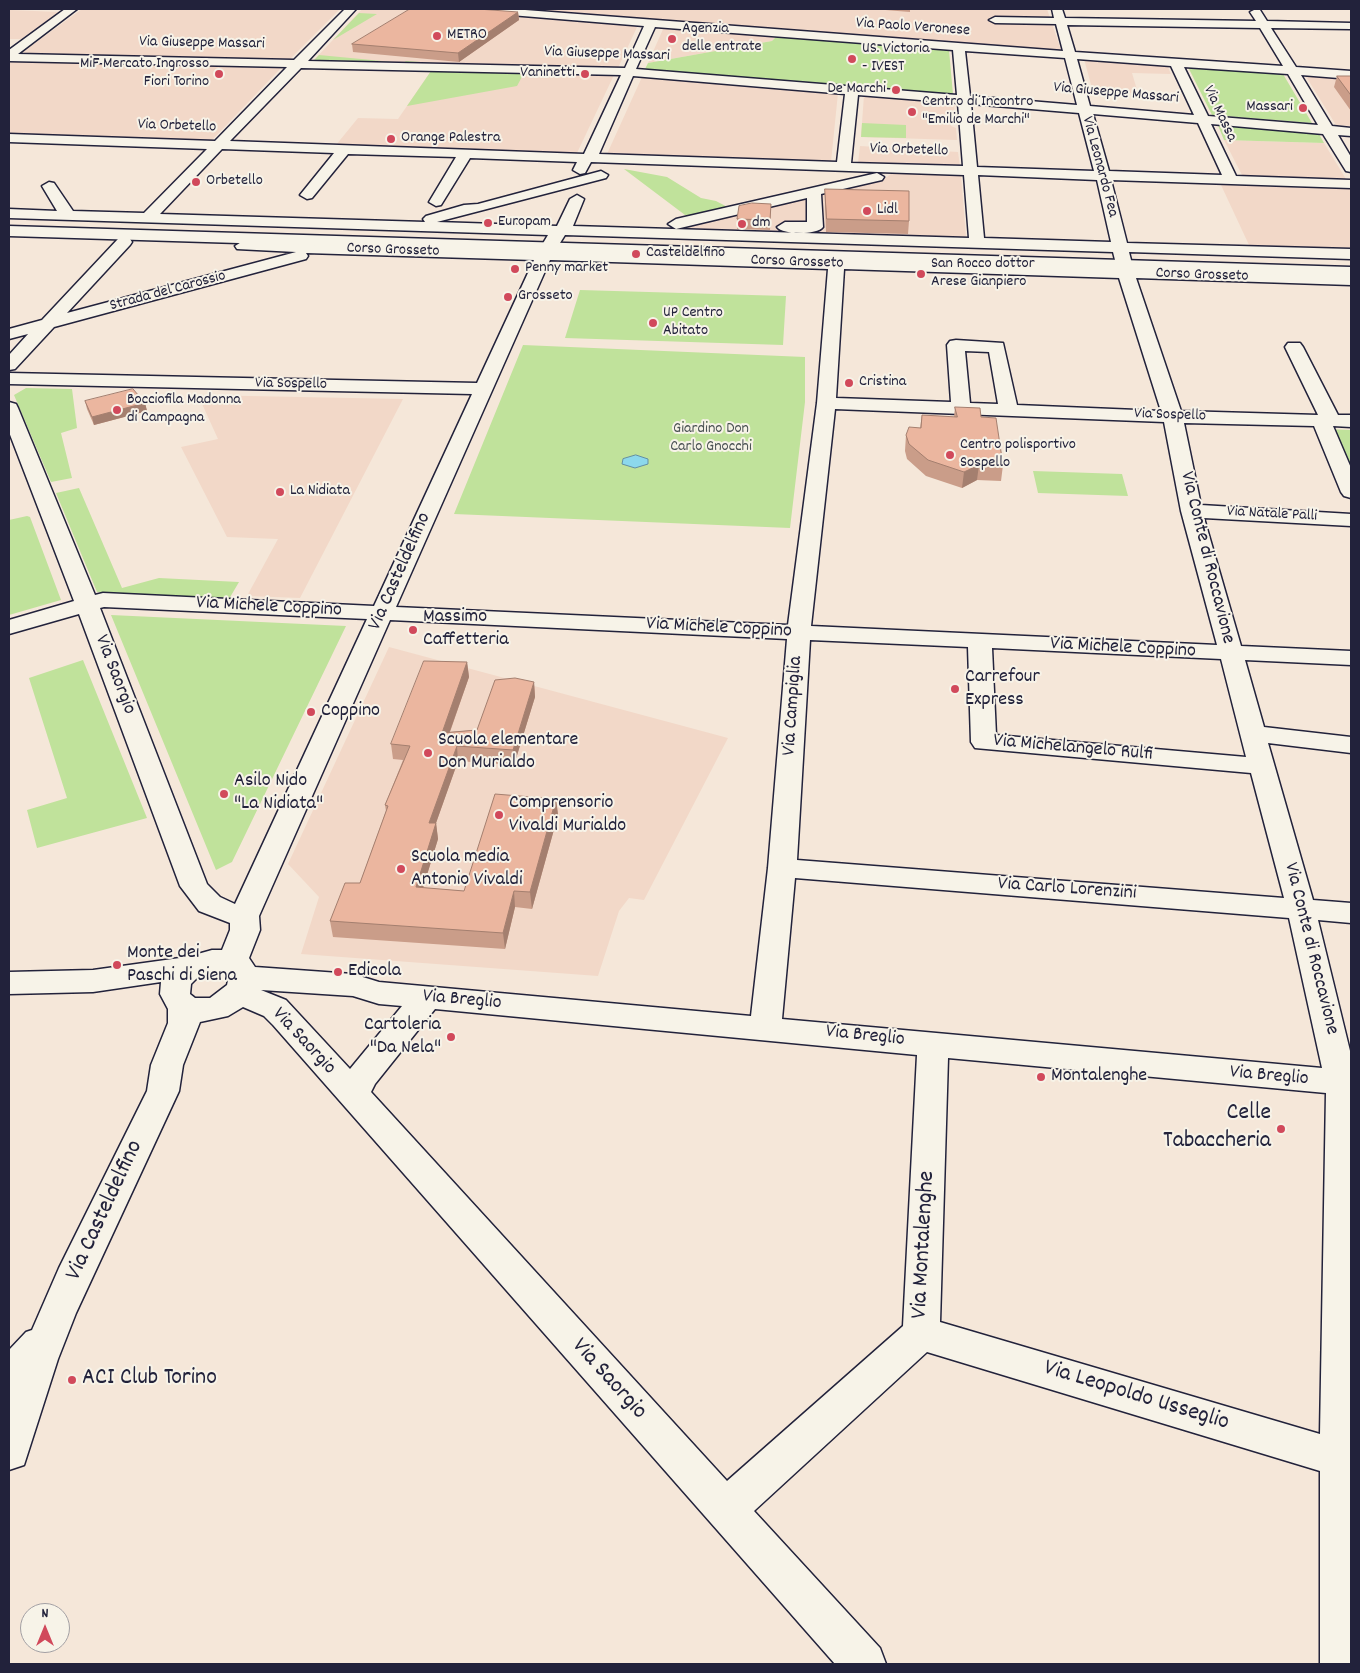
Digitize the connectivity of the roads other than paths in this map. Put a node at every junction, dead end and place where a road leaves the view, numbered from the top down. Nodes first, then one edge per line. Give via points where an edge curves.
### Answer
1 (72, 9) edge
2 (351, 9) edge
3 (474, 9) edge
4 (1057, 9) edge
5 (1253, 9) edge
6 (1316, 12) dead end
7 (995, 20) dead end
8 (1059, 21) junction
9 (651, 23) junction
10 (1263, 24) junction
11 (1351, 26) edge
12 (959, 47) junction
13 (1070, 55) junction
14 (9, 56) edge
15 (1176, 63) junction
16 (298, 64) junction
17 (1290, 68) junction
18 (1351, 69) edge
19 (629, 72) junction
20 (1351, 75) edge
21 (852, 90) junction
22 (965, 99) junction
23 (1083, 109) junction
24 (1202, 118) junction
25 (1326, 128) junction
26 (1351, 132) edge
27 (9, 138) edge
28 (219, 146) junction
29 (344, 150) junction
30 (465, 154) junction
31 (587, 158) junction
32 (843, 167) junction
33 (885, 168) junction
34 (1351, 168) edge
35 (972, 171) junction
36 (601, 175) dead end
37 (577, 176) dead end
38 (1102, 176) junction
39 (1231, 180) junction
40 (1351, 184) edge
41 (49, 186) dead end
42 (814, 192) junction
43 (307, 195) dead end
44 (577, 199) dead end
45 (782, 200) junction
46 (436, 202) dead end
47 (9, 214) edge
48 (68, 216) junction
49 (9, 218) edge
50 (148, 219) junction
51 (9, 224) edge
52 (411, 226) junction
53 (9, 231) edge
54 (396, 233) junction
55 (662, 234) junction
56 (9, 239) edge
57 (367, 240) junction
58 (124, 242) junction
59 (977, 242) junction
60 (552, 243) junction
61 (243, 246) junction
62 (328, 249) junction
63 (1351, 254) edge
64 (1123, 260) junction
65 (1351, 263) edge
66 (836, 264) junction
67 (1351, 272) edge
68 (1351, 280) edge
69 (45, 325) junction
70 (9, 334) edge
71 (1294, 347) dead end
72 (9, 365) edge
73 (9, 378) edge
74 (483, 389) junction
75 (826, 403) junction
76 (9, 408) edge
77 (961, 408) junction
78 (1009, 410) junction
79 (1172, 417) junction
80 (1326, 420) junction
81 (1351, 421) edge
82 (1351, 492) edge
83 (1192, 511) junction
84 (1351, 520) edge
85 (87, 605) junction
86 (383, 614) junction
87 (9, 627) edge
88 (799, 633) junction
89 (980, 642) junction
90 (1231, 654) junction
91 (1351, 658) edge
92 (1253, 734) junction
93 (1351, 745) edge
94 (1262, 766) junction
95 (782, 868) junction
96 (1301, 908) junction
97 (1351, 913) edge
98 (244, 916) junction
99 (200, 964) junction
100 (94, 981) junction
101 (9, 983) edge
102 (237, 989) junction
103 (427, 998) junction
104 (179, 1000) junction
105 (765, 1028) junction
106 (933, 1044) junction
107 (1347, 1083) edge
108 (163, 1091) junction
109 (353, 1096) junction
110 (921, 1333) junction
111 (32, 1343) edge
112 (9, 1377) edge
113 (9, 1453) edge
114 (1346, 1458) edge
115 (725, 1510) junction
116 (864, 1664) edge
117 (1342, 1664) edge

1 - 14 street, Via Giuseppe Massari
2 - 16 street
3 - 9 street, Via Paolo Veronese
4 - 8 street, Via Leonardo Fea
5 - 10 street
6 - 11 street
7 - 8 street
8 - 10 street
8 - 13 street, Via Leonardo Fea
9 - 12 street, Via Paolo Veronese
9 - 19 street
10 - 11 street
10 - 17 street
12 - 13 street, Via Paolo Veronese
12 - 22 street
13 - 15 street, Via Paolo Veronese
13 - 23 street, Via Leonardo Fea
14 - 16 street, Via Giuseppe Massari
15 - 17 street, Via Paolo Veronese
15 - 24 street, Via Massa
16 - 19 street, Via Giuseppe Massari
16 - 28 street
17 - 18 street, Via Paolo Veronese
17 - 20 street, Via Paolo Veronese
17 - 25 street
19 - 21 street, Via Giuseppe Massari
19 - 31 street via 592,154
21 - 22 street, Via Giuseppe Massari
21 - 32 street
22 - 23 street, Via Giuseppe Massari
22 - 35 street
23 - 24 street, Via Giuseppe Massari
23 - 38 street, Via Leonardo Fea
24 - 25 street, Via Giuseppe Massari
24 - 39 street, Via Massa
25 - 26 street, Via Giuseppe Massari
25 - 34 street
27 - 28 street, Via Orbetello
28 - 29 street, Via Orbetello
28 - 50 street
29 - 30 street, Via Orbetello
29 - 43 street
30 - 31 street, Via Orbetello
30 - 46 street
31 - 32 street, Via Orbetello
31 - 37 street
32 - 33 street, Via Orbetello
33 - 35 street, Via Orbetello
33 - 42 street via 881,177
35 - 38 street, Via Orbetello
35 - 59 street
36 - 52 street via 478,208 464,208
38 - 39 street, Via Orbetello
38 - 64 street, Via Leonardo Fea
39 - 40 street, Via Orbetello
41 - 48 street
42 - 45 street
42 - 45 street via 815,227 781,226
44 - 60 street, Via Casteldelfino
45 - 55 street via 666,227
47 - 48 street, Corso Grosseto
48 - 50 street, Corso Grosseto
49 - 54 street, Corso Grosseto
50 - 52 street, Corso Grosseto
51 - 54 street, Corso Grosseto
52 - 60 street, Corso Grosseto
53 - 57 street, Corso Grosseto
54 - 60 street, Corso Grosseto
55 - 59 street, Corso Grosseto
55 - 60 street, Corso Grosseto
56 - 58 street, Corso Grosseto
57 - 60 street, Corso Grosseto
57 - 61 street, Corso Grosseto
58 - 61 street, Corso Grosseto
58 - 69 street
59 - 64 street, Corso Grosseto
60 - 62 street, Corso Grosseto
60 - 64 street, Corso Grosseto
60 - 66 street, Corso Grosseto
60 - 74 street, Via Casteldelfino
61 - 62 street, Corso Grosseto
62 - 69 street, Strada del Carossio
63 - 64 street, Corso Grosseto
64 - 65 street, Corso Grosseto
64 - 66 street, Corso Grosseto
64 - 67 street, Corso Grosseto
64 - 68 street, Corso Grosseto
64 - 79 street, Via Conte di Roccavione
66 - 75 street, Via Campiglia
69 - 70 street, Strada del Carossio
69 - 72 street
71 - 80 street
73 - 74 street, Via Sospello
74 - 86 street, Via Casteldelfino
75 - 77 street, Via Sospello
75 - 88 street, Via Campiglia
76 - 85 street, Via Saorgio
77 - 78 street, Via Sospello
77 - 78 street via 956,345 998,347
78 - 79 street, Via Sospello
79 - 80 street, Via Sospello
79 - 83 street, Via Conte di Roccavione
80 - 81 street, Via Sospello
80 - 82 street
83 - 84 street, Via Natale Palli
83 - 90 street, Via Conte di Roccavione
85 - 86 street, Via Michele Coppino via 103,600
85 - 87 street, Via Michele Coppino
85 - 98 street, Via Saorgio via 194,886 210,906
86 - 88 street, Via Michele Coppino
86 - 98 street, Via Casteldelfino
88 - 89 street, Via Michele Coppino
88 - 95 street, Via Campiglia
89 - 90 street, Via Michele Coppino
89 - 94 street, Via Michelangelo Rulfi via 984,742
90 - 91 street, Via Michele Coppino
90 - 92 street, Via Conte di Roccavione
92 - 93 street
92 - 94 street, Via Conte di Roccavione
94 - 96 street, Via Conte di Roccavione
95 - 96 street, Via Carlo Lorenzini
95 - 105 street, Via Campiglia
96 - 97 street, Via Carlo Lorenzini
96 - 107 street, Via Conte di Roccavione
98 - 99 street, Via Casteldelfino via 228,928
98 - 102 street, Via Casteldelfino via 245,930 234,958
99 - 100 street
99 - 102 street via 224,961
99 - 104 street, Via Casteldelfino via 177,981
100 - 101 street
100 - 104 street via 133,990 158,991
102 - 103 street, Via Breglio via 347,998 379,994
102 - 104 street via 201,1010
102 - 108 street, Via Casteldelfino via 207,1020 184,1068
102 - 109 street, Via Saorgio via 275,1008
103 - 105 street, Via Breglio
103 - 109 street, Via Saorgio via 362,1077
104 - 108 street, Via Casteldelfino via 184,1023 167,1065
105 - 106 street, Via Breglio
106 - 107 street, Via Breglio
106 - 110 street, Via Montalenghe
107 - 114 street, Via Conte di Roccavione
108 - 111 street, Via Casteldelfino
109 - 115 street, Via Saorgio
110 - 114 street, Via Leopoldo Usseglio
110 - 115 street, Via Montalenghe
111 - 112 street, Via Casteldelfino
111 - 113 street, Via Casteldelfino via 23,1402
114 - 117 street, Via Conte di Roccavione
115 - 116 street, Via Saorgio

